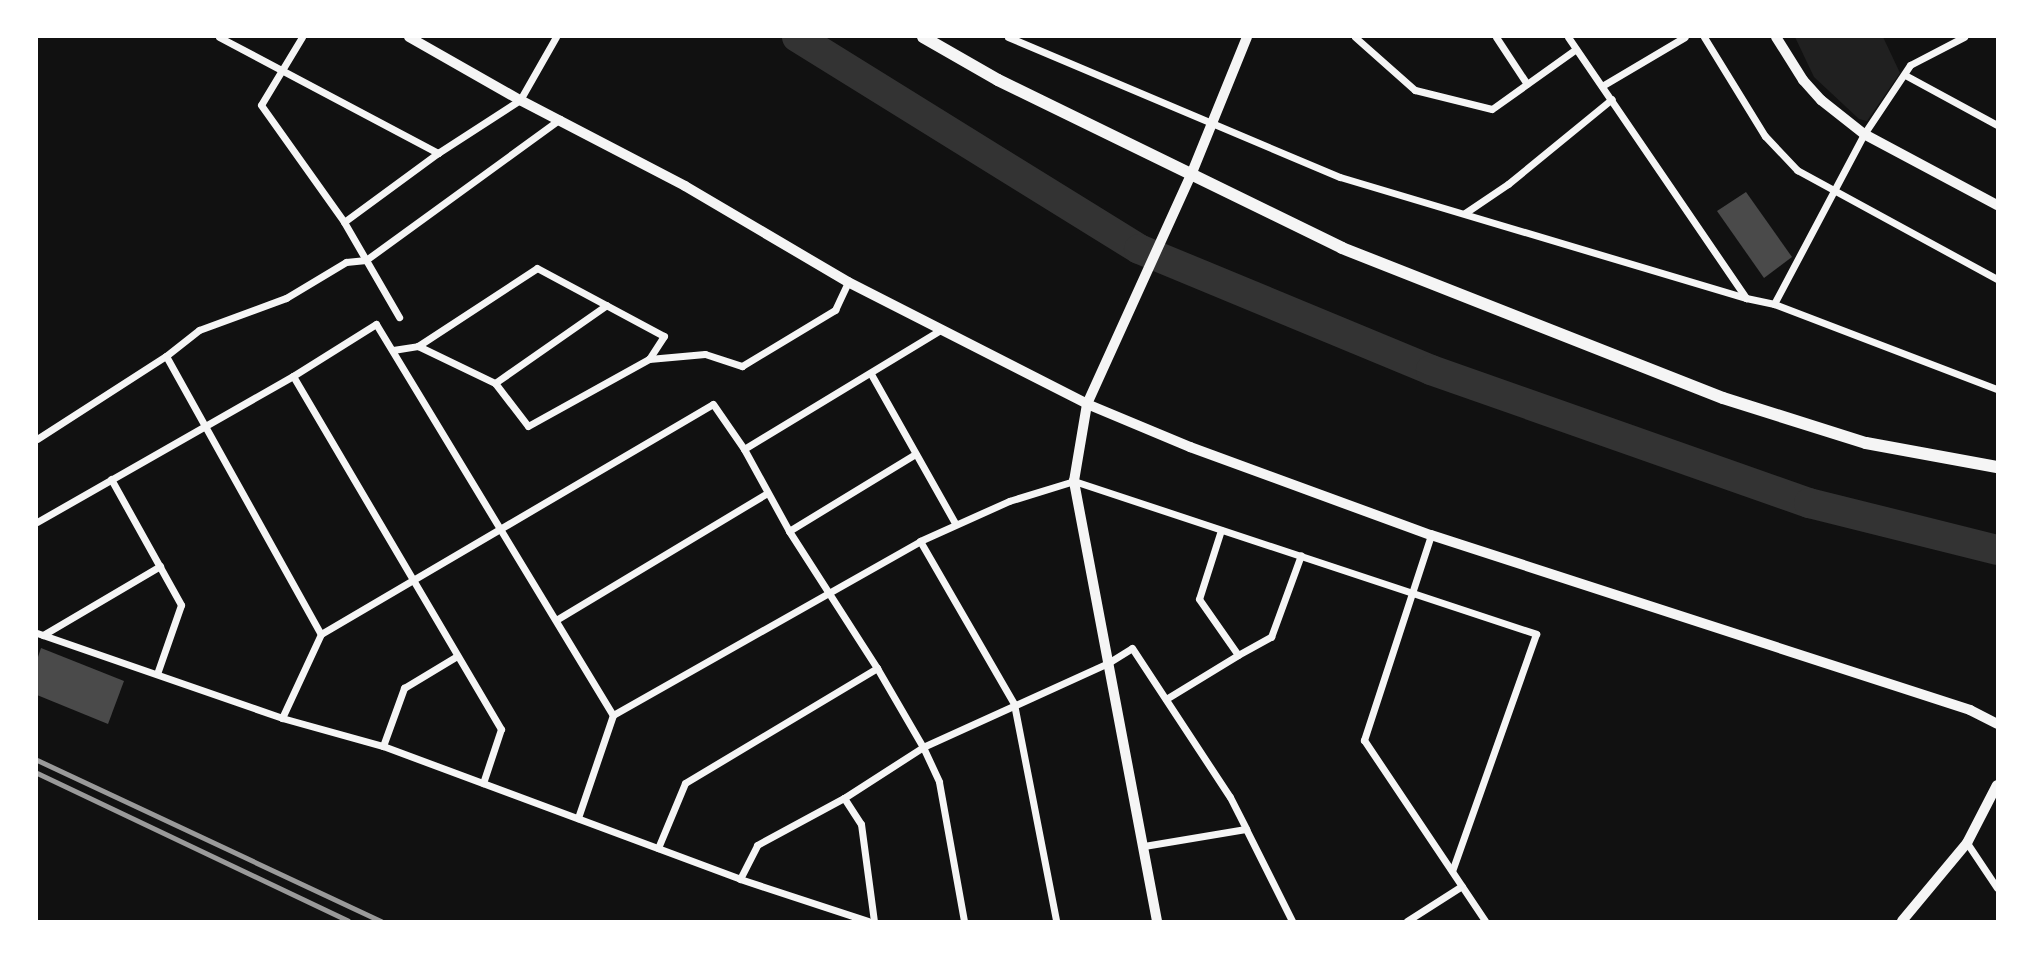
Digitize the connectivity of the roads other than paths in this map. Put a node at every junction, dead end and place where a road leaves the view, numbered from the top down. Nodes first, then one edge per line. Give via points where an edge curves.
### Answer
1 (219, 37) edge
2 (302, 37) edge
3 (409, 37) edge
4 (555, 37) edge
5 (923, 37) edge
6 (1008, 37) edge
7 (1247, 37) edge
8 (1355, 37) edge
9 (1496, 37) edge
10 (1568, 37) edge
11 (1685, 37) edge
12 (1704, 37) edge
13 (1776, 37) edge
14 (1964, 37) edge
15 (1576, 49) junction
16 (283, 72) junction
17 (1905, 75) junction
18 (1527, 84) junction
19 (1602, 86) junction
20 (1612, 99) junction
21 (520, 100) junction
22 (560, 119) junction
23 (1213, 121) junction
24 (1997, 125) edge
25 (1864, 134) junction
26 (438, 153) junction
27 (1191, 175) junction
28 (1835, 189) junction
29 (1997, 205) edge
30 (1465, 213) junction
31 (344, 222) junction
32 (366, 260) junction
33 (1997, 279) edge
34 (848, 282) junction
35 (1746, 298) junction
36 (1774, 304) junction
37 (607, 305) junction
38 (399, 317) dead end
39 (942, 329) junction
40 (418, 346) junction
41 (393, 351) junction
42 (166, 356) junction
43 (649, 359) junction
44 (871, 374) junction
45 (293, 376) junction
46 (495, 383) junction
47 (1997, 389) edge
48 (1087, 404) junction
49 (204, 425) junction
50 (37, 439) edge
51 (744, 449) junction
52 (915, 454) junction
53 (1997, 467) edge
54 (111, 479) junction
55 (1074, 481) junction
56 (767, 494) junction
57 (37, 522) edge
58 (955, 523) junction
59 (500, 528) junction
60 (1222, 530) junction
61 (789, 531) junction
62 (1431, 535) junction
63 (920, 541) junction
64 (1301, 555) junction
65 (160, 566) junction
66 (411, 580) junction
67 (828, 592) junction
68 (1411, 593) junction
69 (556, 620) junction
70 (40, 634) edge
71 (321, 634) junction
72 (1238, 655) junction
73 (457, 656) junction
74 (1108, 663) junction
75 (877, 668) junction
76 (157, 674) junction
77 (1166, 699) junction
78 (1014, 704) junction
79 (613, 715) junction
80 (282, 718) junction
81 (1997, 724) edge
82 (383, 746) junction
83 (923, 747) junction
84 (483, 783) junction
85 (1997, 785) edge
86 (844, 798) junction
87 (578, 818) junction
88 (1246, 829) junction
89 (1967, 843) junction
90 (1144, 846) junction
91 (658, 848) junction
92 (1452, 871) junction
93 (740, 879) junction
94 (1462, 886) junction
95 (1997, 888) edge
96 (868, 921) edge
97 (874, 921) edge
98 (964, 921) edge
99 (1056, 921) edge
100 (1157, 921) edge
101 (1292, 921) edge
102 (1407, 921) edge
103 (1485, 921) edge
104 (1902, 921) edge

1 - 16 street
2 - 16 street
3 - 21 street
4 - 21 street
5 - 27 main road via 998,80
6 - 23 street
7 - 23 street
8 - 18 street via 1415,90 1492,108
9 - 18 street
10 - 15 street
11 - 19 street
12 - 28 street via 1765,136 1797,170
13 - 25 street via 1821,100
14 - 17 street via 1910,65
15 - 18 street
15 - 19 street
16 - 26 street
16 - 31 street via 261,105
17 - 24 street
17 - 25 street
19 - 20 street
20 - 30 street
20 - 35 street
21 - 22 street
21 - 26 street
22 - 32 street
22 - 34 street
23 - 27 street
23 - 30 street via 1340,177
25 - 28 street
25 - 29 street
26 - 31 street
27 - 48 street
27 - 53 main road via 1342,248 1723,398 1866,443
28 - 33 street
28 - 36 street
30 - 35 street
31 - 32 street
32 - 38 street
32 - 42 street via 346,261 286,298 199,330
34 - 39 street
34 - 43 street via 835,310 742,366 705,354
35 - 36 street
36 - 47 street
37 - 40 street via 537,268
37 - 43 street via 664,336
37 - 46 street
39 - 44 street
39 - 48 street
40 - 41 street
40 - 46 street
41 - 45 street via 376,324
41 - 59 street
42 - 49 street
42 - 50 street
43 - 46 street via 528,426
44 - 51 street
44 - 52 street
45 - 49 street
45 - 66 street
48 - 55 street
48 - 62 street via 1190,447
49 - 54 street
49 - 71 street
51 - 56 street
51 - 59 street via 713,404
52 - 58 street
52 - 61 street
54 - 57 street
54 - 65 street
55 - 58 street
55 - 60 street
55 - 74 street
56 - 61 street
56 - 69 street
58 - 63 street
59 - 66 street
59 - 69 street
60 - 64 street
60 - 72 street via 1199,599
61 - 67 street
62 - 68 street
62 - 81 street via 1969,710
63 - 67 street
63 - 78 street
64 - 68 street
64 - 72 street via 1271,637
65 - 70 street
65 - 76 street via 181,605
66 - 71 street
66 - 73 street
67 - 75 street
67 - 79 street
68 - 92 street via 1364,740
68 - 92 street via 1536,634
69 - 79 street
70 - 76 street
71 - 80 street
72 - 77 street
73 - 82 street via 404,688
73 - 84 street via 501,729
74 - 77 street via 1132,648
74 - 78 street
74 - 90 street
75 - 83 street
75 - 91 street via 685,783
76 - 80 street
77 - 88 street
78 - 83 street
78 - 99 street
79 - 87 street
80 - 82 street
82 - 84 street
83 - 86 street
83 - 98 street via 939,782
84 - 87 street
85 - 89 street
86 - 93 street via 757,845
86 - 97 street via 861,824
87 - 91 street
88 - 90 street
88 - 101 street
89 - 95 street
89 - 104 street
90 - 100 street
91 - 93 street
92 - 94 street
93 - 96 street
94 - 102 street
94 - 103 street

